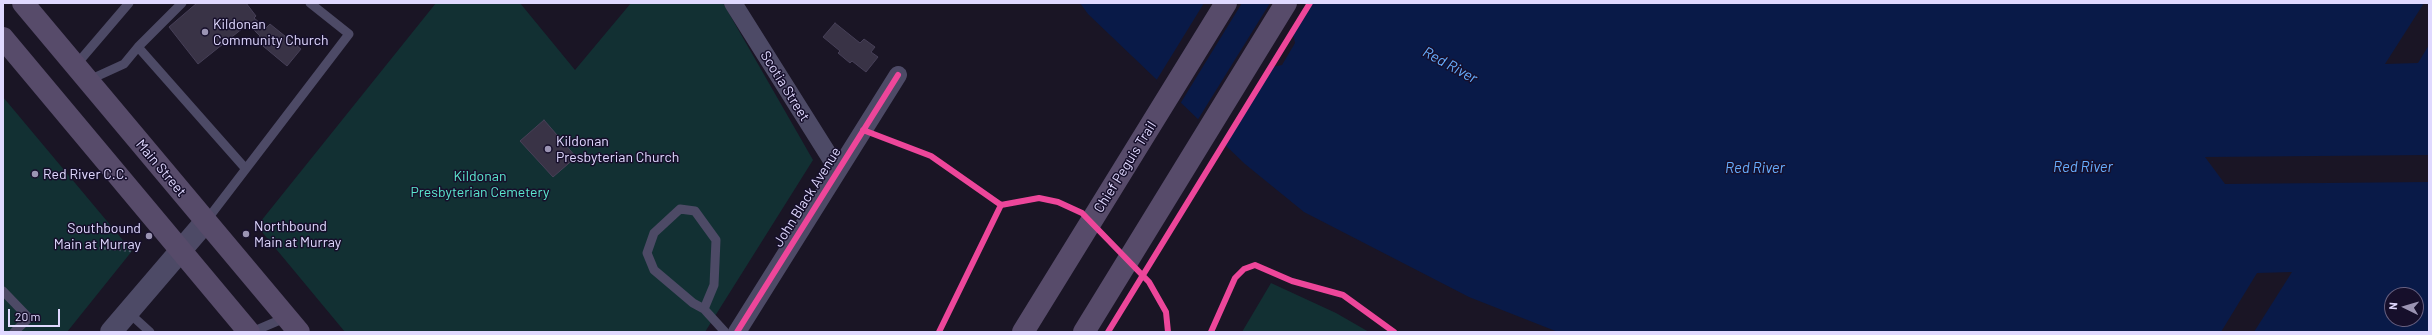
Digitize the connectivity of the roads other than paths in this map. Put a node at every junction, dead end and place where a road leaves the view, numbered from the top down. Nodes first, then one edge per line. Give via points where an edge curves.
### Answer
1 (23, 3) edge
2 (129, 3) edge
3 (182, 3) edge
4 (310, 3) edge
5 (733, 3) edge
6 (1226, 3) edge
7 (1286, 3) edge
8 (3, 38) edge
9 (138, 47) junction
10 (82, 73) junction
11 (898, 75) dead end
12 (245, 168) junction
13 (838, 170) junction
14 (206, 222) junction
15 (180, 250) junction
16 (3, 291) edge
17 (704, 309) junction
18 (128, 312) junction
19 (293, 324) edge
20 (14, 332) edge
21 (111, 332) edge
22 (150, 332) edge
23 (249, 332) edge
24 (252, 332) edge
25 (725, 332) edge
26 (737, 332) edge
27 (1023, 332) edge
28 (1084, 332) edge

1 - 10 main road, Main Street
2 - 10 lane
3 - 9 lane
4 - 12 lane via 349,34
5 - 13 street, Scotia Street
6 - 27 main road, Chief Peguis Trail
7 - 28 main road
8 - 15 main road
9 - 10 lane via 124,64
9 - 12 lane
10 - 14 main road, Main Street
11 - 13 street, John Black Avenue
12 - 14 lane
13 - 26 street, John Black Avenue
14 - 15 street
14 - 19 main road, Main Street
15 - 18 street
15 - 23 main road
16 - 20 lane via 29,318
17 - 17 lane via 714,284 716,240 695,211 680,209 654,233 647,253 654,270 692,303
17 - 25 lane
18 - 21 street
18 - 22 lane
19 - 24 lane

